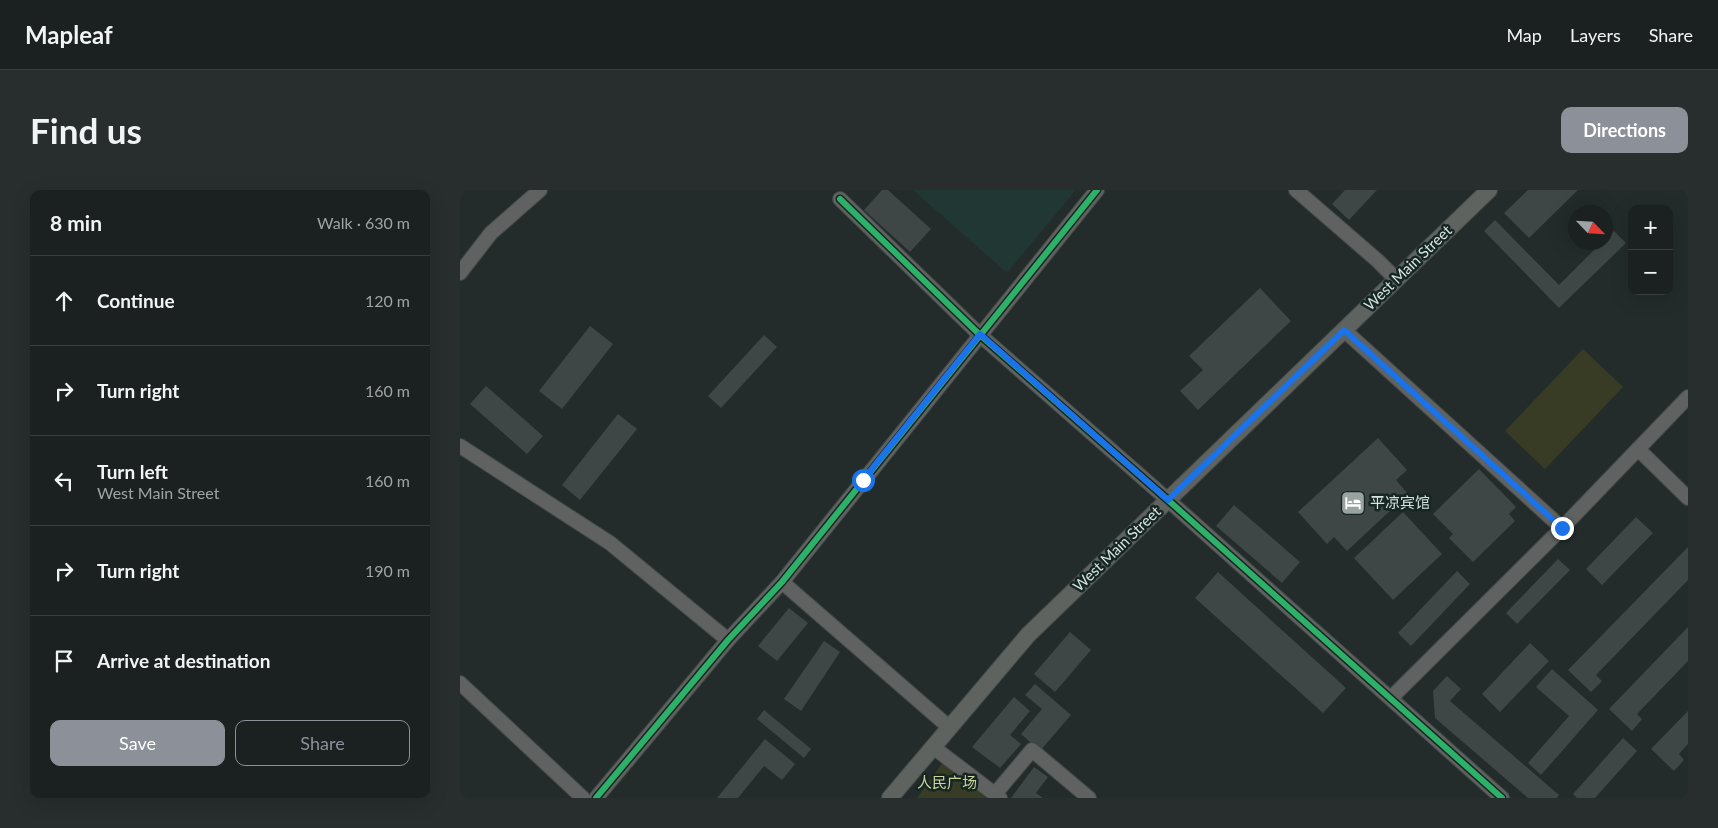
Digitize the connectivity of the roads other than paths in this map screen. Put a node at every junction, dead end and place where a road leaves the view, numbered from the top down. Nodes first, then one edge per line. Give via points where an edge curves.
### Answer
1 (540, 190) edge
2 (1097, 190) edge
3 (1296, 190) edge
4 (1476, 190) edge
5 (1489, 190) edge
6 (840, 199) dead end
7 (460, 272) edge
8 (1393, 276) junction
9 (1344, 330) junction
10 (980, 334) junction
11 (1688, 397) edge
12 (460, 446) edge
13 (1638, 449) junction
14 (1165, 497) junction
15 (1688, 498) edge
16 (1562, 528) junction
17 (782, 582) junction
18 (728, 640) junction
19 (460, 682) edge
20 (1391, 698) junction
21 (946, 725) junction
22 (933, 747) junction
23 (997, 796) edge
24 (583, 798) edge
25 (596, 798) edge
26 (878, 798) edge
27 (890, 798) edge
28 (1088, 798) edge
29 (1502, 798) edge

1 - 7 street via 491,233
2 - 10 street
3 - 8 street
4 - 8 main road, West Main Street
5 - 8 main road, West Main Street
6 - 10 street
8 - 9 main road, West Main Street
8 - 14 main road, West Main Street
9 - 14 main road, West Main Street
9 - 16 street
10 - 14 street
10 - 17 street
11 - 13 street
12 - 18 street via 610,543
13 - 15 street
13 - 16 street
14 - 20 street
14 - 21 main road, West Main Street via 1021,629
16 - 20 street
17 - 18 street
17 - 21 street
18 - 25 street
19 - 24 street
20 - 29 street
21 - 22 main road, West Main Street
21 - 26 main road, West Main Street
22 - 23 street
22 - 27 main road, West Main Street
23 - 28 street via 1032,750

